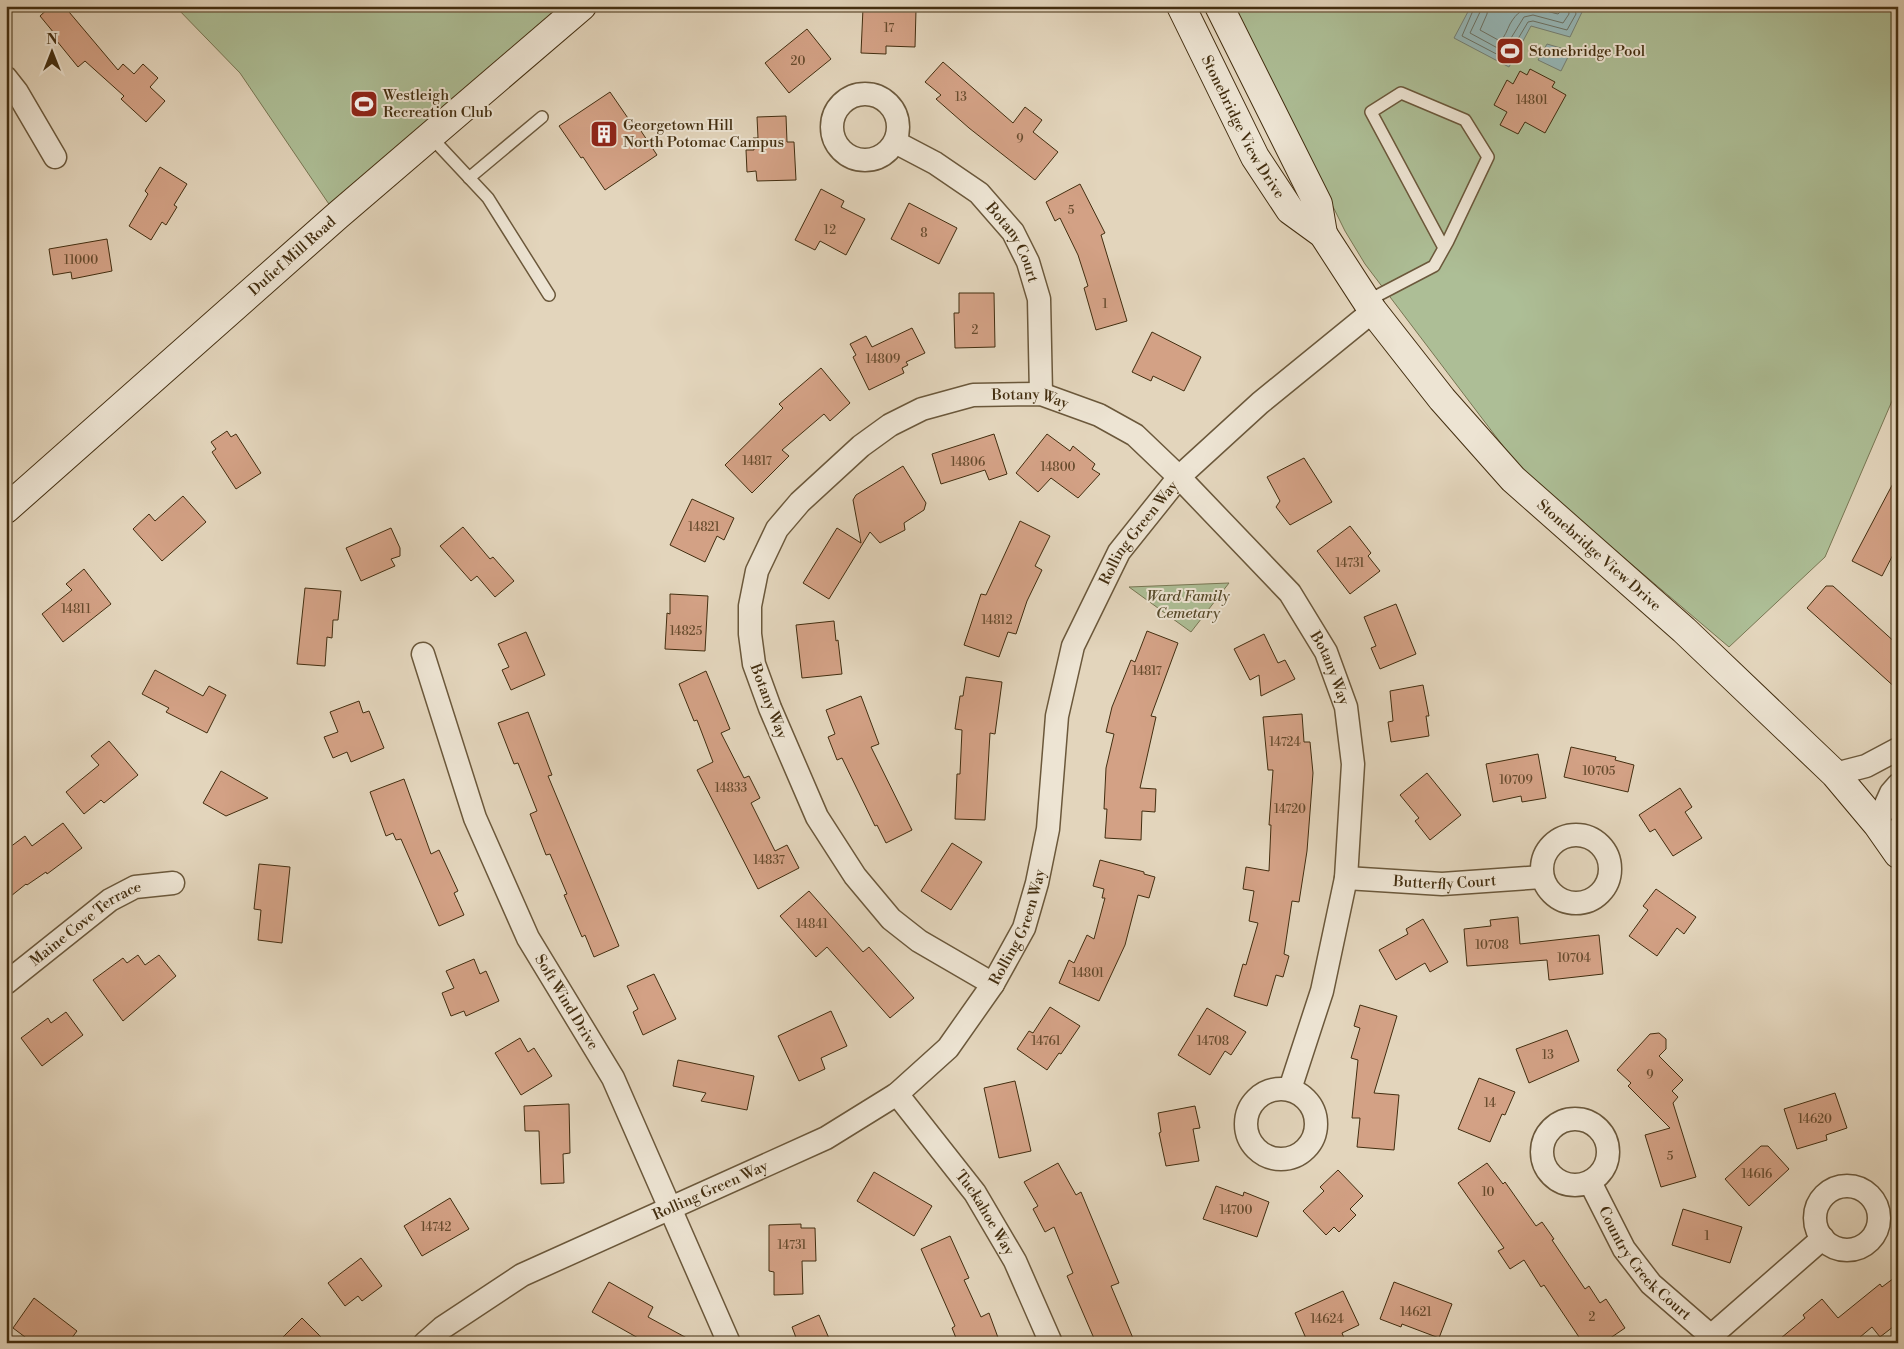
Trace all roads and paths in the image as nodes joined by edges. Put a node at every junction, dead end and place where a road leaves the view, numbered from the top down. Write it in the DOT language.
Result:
graph roads {
  1 [pos="582,6"];
  2 [pos="1181,6"];
  3 [pos="1219,6"];
  4 [pos="6,78"];
  5 [pos="542,117"];
  6 [pos="430,136"];
  7 [pos="894,142"];
  8 [pos="55,157"];
  9 [pos="469,178"];
  10 [pos="1323,234"];
  11 [pos="1444,248"];
  12 [pos="549,295"];
  13 [pos="1370,306"];
  14 [pos="1041,394"];
  15 [pos="1180,478"];
  16 [pos="6,509"];
  17 [pos="424,654"];
  18 [pos="1898,749"];
  19 [pos="1835,774"];
  20 [pos="1898,785"];
  21 [pos="1878,824"];
  22 [pos="1898,854"];
  23 [pos="1542,877"];
  24 [pos="1346,878"];
  25 [pos="173,883"];
  26 [pos="6,983"];
  27 [pos="993,984"];
  28 [pos="1290,1089"];
  29 [pos="897,1094"];
  30 [pos="1590,1182"];
  31 [pos="668,1208"];
  32 [pos="1823,1238"];
  33 [pos="1709,1340"];
  34 [pos="425,1343"];
  35 [pos="729,1343"];
  36 [pos="1051,1343"];
  1 -- 6 [label="street, Dufief Mill Road"];
  2 -- 10 [label="street, Stonebridge View Drive"];
  3 -- 10 [label="street, Stonebridge View Drive"];
  4 -- 8 [label="street"];
  5 -- 9 [label="lane"];
  6 -- 9 [label="lane"];
  6 -- 16 [label="street, Dufief Mill Road"];
  7 -- 14 [label="street, Botany Court"];
  9 -- 12 [label="lane"];
  10 -- 13 [label="street, Stonebridge View Drive"];
  11 -- 11 [label="lane"];
  11 -- 13 [label="lane"];
  13 -- 15 [label="street, Rolling Green Way"];
  13 -- 19 [label="street, Stonebridge View Drive"];
  14 -- 15 [label="street, Botany Way"];
  14 -- 27 [label="street, Botany Way"];
  15 -- 24 [label="street, Botany Way"];
  15 -- 27 [label="street, Rolling Green Way"];
  17 -- 31 [label="street, Soft Wind Drive"];
  18 -- 19 [label="street"];
  19 -- 21 [label="street, Stonebridge View Drive"];
  20 -- 21 [label="street"];
  21 -- 22 [label="street, Stonebridge View Drive"];
  23 -- 24 [label="street, Butterfly Court"];
  24 -- 28 [label="street, Botany Way"];
  25 -- 26 [label="street, Maine Cove Terrace"];
  27 -- 29 [label="street, Rolling Green Way"];
  29 -- 31 [label="street, Rolling Green Way"];
  29 -- 36 [label="street, Tuckahoe Way"];
  30 -- 33 [label="street, Country Creek Court"];
  31 -- 34 [label="street, Rolling Green Way"];
  31 -- 35 [label="street, Soft Wind Drive"];
  32 -- 33 [label="street"];
}
